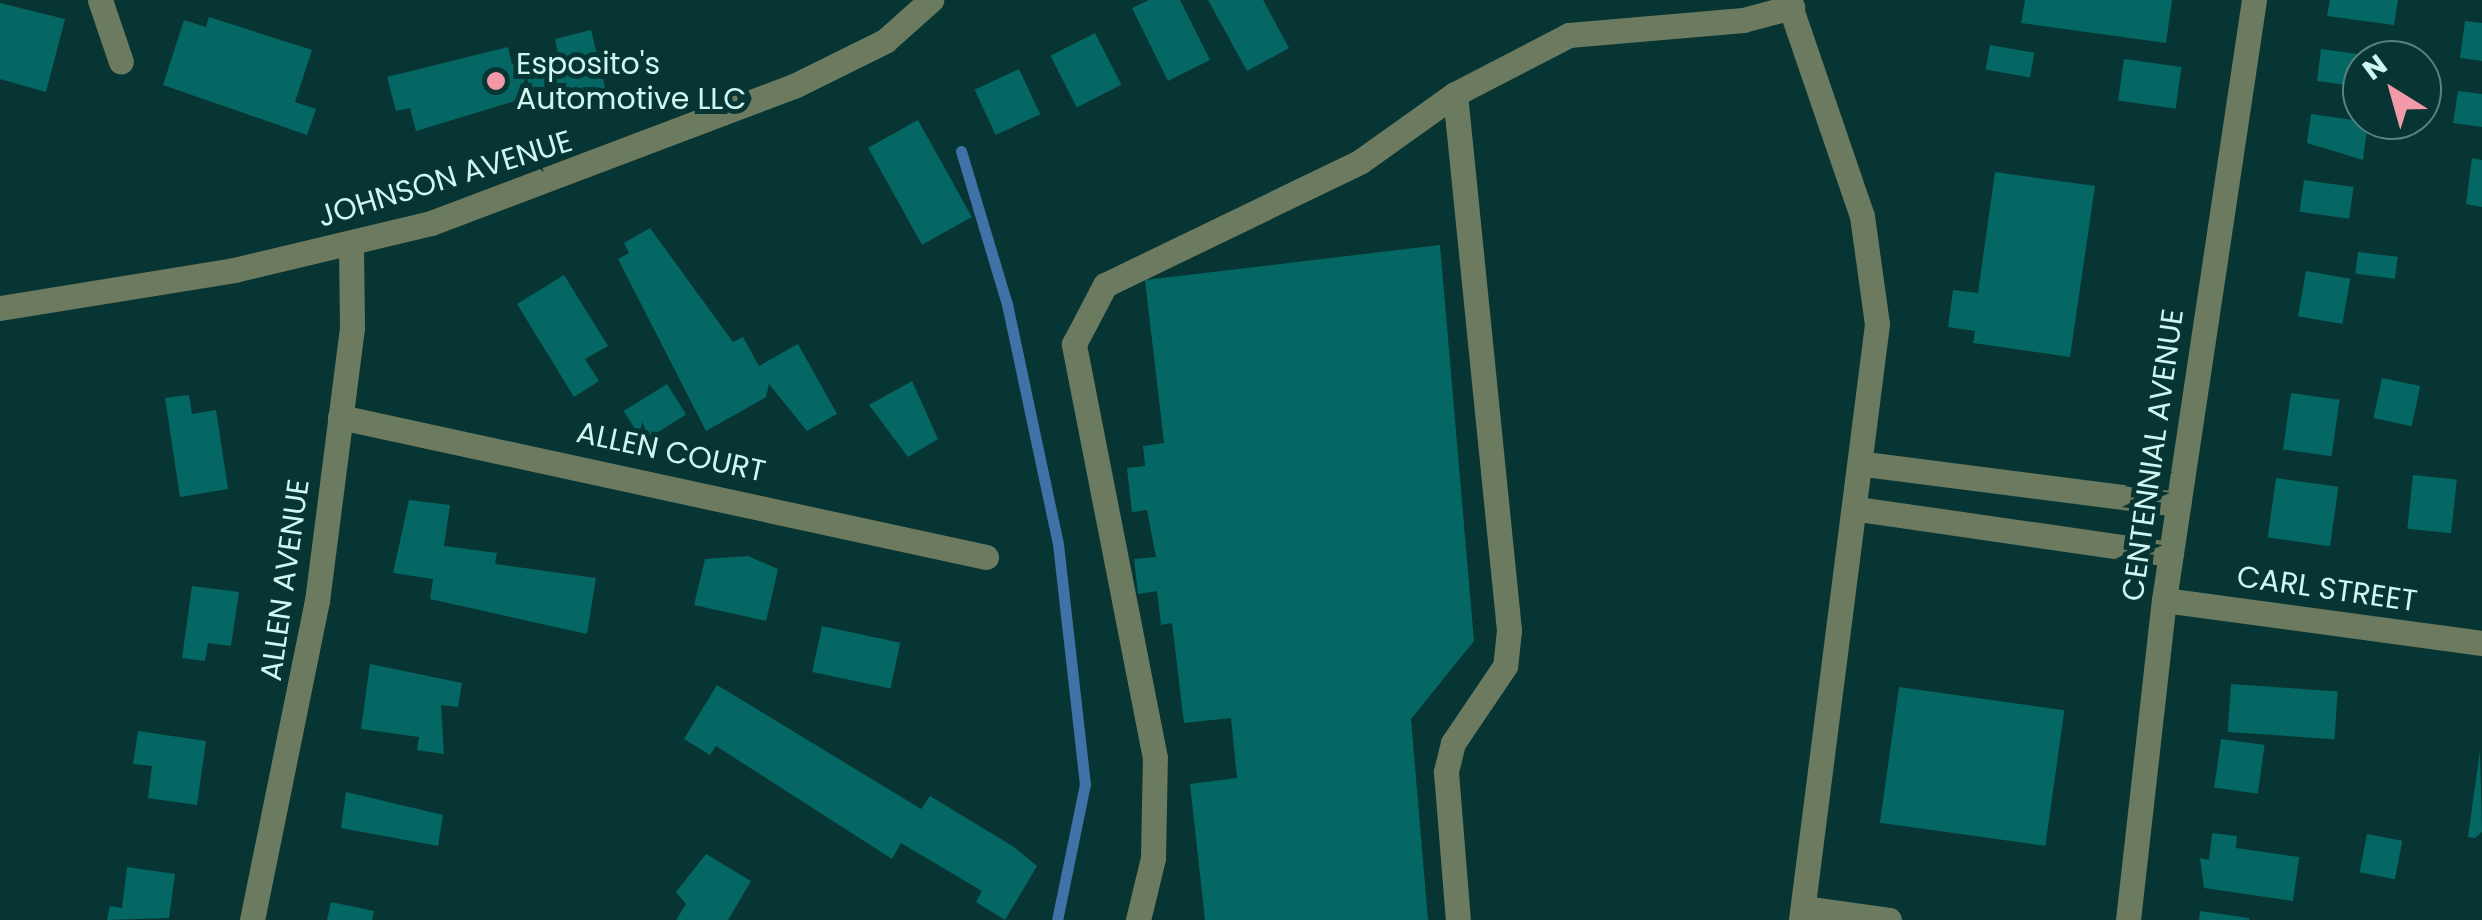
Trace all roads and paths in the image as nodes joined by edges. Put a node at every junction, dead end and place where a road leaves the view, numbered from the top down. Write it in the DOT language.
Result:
graph roads {
  1 [pos="100,0"];
  2 [pos="932,0"];
  3 [pos="2254,0"];
  4 [pos="1791,2"];
  5 [pos="121,62"];
  6 [pos="1454,94"];
  7 [pos="351,245"];
  8 [pos="0,308"];
  9 [pos="340,418"];
  10 [pos="1865,464"];
  11 [pos="2178,504"];
  12 [pos="1858,509"];
  13 [pos="2171,554"];
  14 [pos="986,557"];
  15 [pos="2164,600"];
  16 [pos="2482,643"];
  17 [pos="1802,914"];
  18 [pos="252,920"];
  19 [pos="1138,920"];
  20 [pos="1458,920"];
  21 [pos="1889,920"];
  22 [pos="2128,920"];
  1 -- 5 [label="street"];
  2 -- 7 [label="street, JOHNSON AVENUE"];
  3 -- 11 [label="street, CENTENNIAL AVENUE"];
  4 -- 6 [label="street"];
  4 -- 10 [label="street"];
  6 -- 19 [label="street"];
  6 -- 20 [label="street"];
  7 -- 8 [label="street, JOHNSON AVENUE"];
  7 -- 9 [label="street, ALLEN AVENUE"];
  9 -- 14 [label="street, ALLEN COURT"];
  9 -- 18 [label="street, ALLEN AVENUE"];
  10 -- 11 [label="street"];
  10 -- 12 [label="street"];
  11 -- 13 [label="street, CENTENNIAL AVENUE"];
  12 -- 13 [label="street"];
  12 -- 17 [label="street"];
  13 -- 15 [label="street, CENTENNIAL AVENUE"];
  15 -- 16 [label="street, CARL STREET"];
  15 -- 22 [label="street, CENTENNIAL AVENUE"];
  17 -- 21 [label="street"];
}
